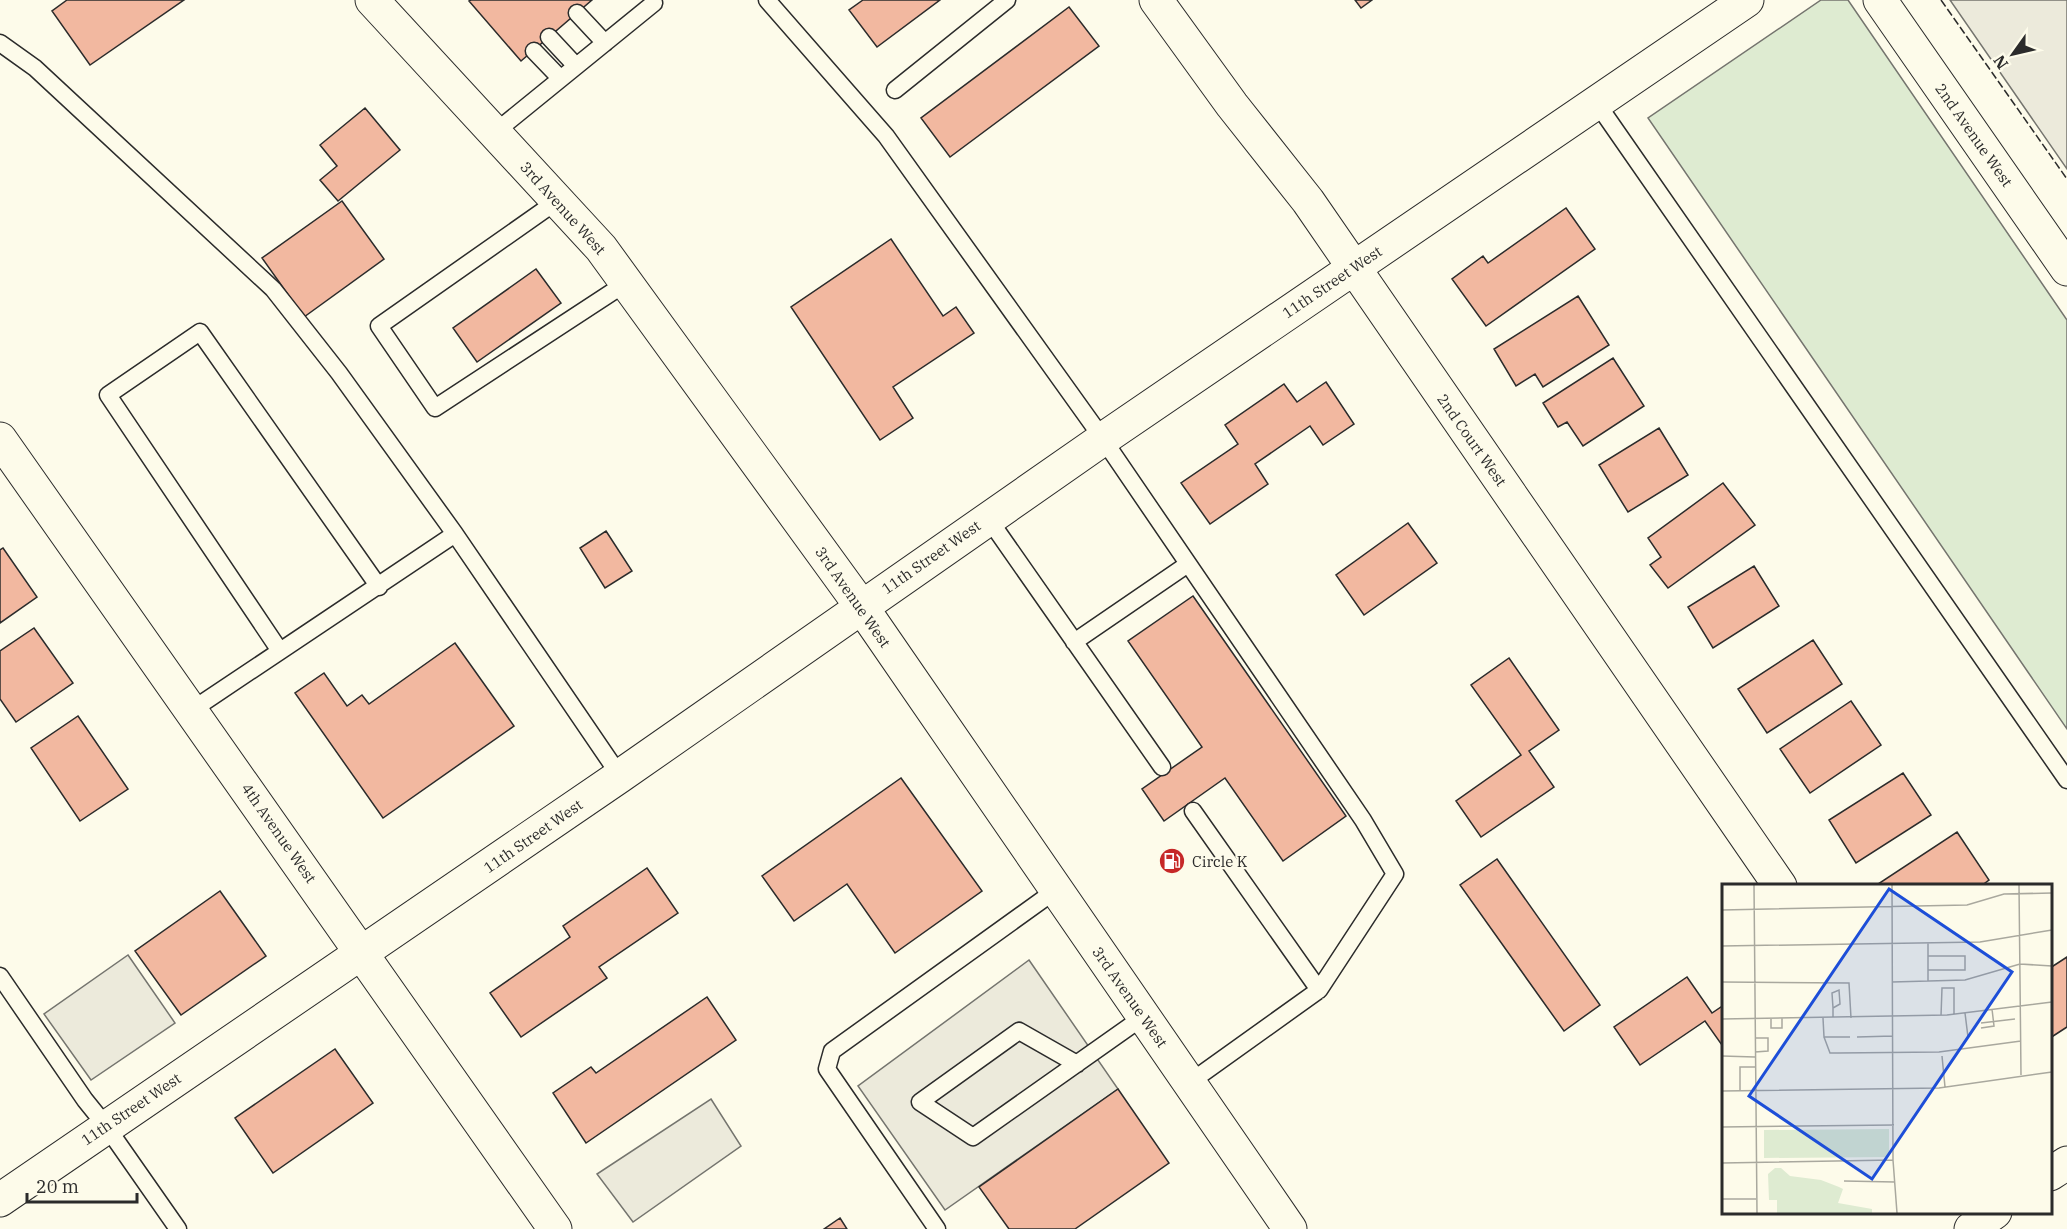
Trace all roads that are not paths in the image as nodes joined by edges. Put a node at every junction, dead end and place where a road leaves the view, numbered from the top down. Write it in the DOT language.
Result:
graph roads {
  1 [pos="372,0"];
  2 [pos="767,0"];
  3 [pos="1007,0"];
  4 [pos="1156,0"];
  5 [pos="1747,0"];
  6 [pos="1880,0"];
  7 [pos="654,3"];
  8 [pos="577,13"];
  9 [pos="549,37"];
  10 [pos="0,43"];
  11 [pos="605,43"];
  12 [pos="534,51"];
  13 [pos="576,66"];
  14 [pos="560,78"];
  15 [pos="895,90"];
  16 [pos="1596,102"];
  17 [pos="494,133"];
  18 [pos="557,201"];
  19 [pos="1353,267"];
  20 [pos="2067,269"];
  21 [pos="626,283"];
  22 [pos="0,439"];
  23 [pos="1103,439"];
  24 [pos="988,518"];
  25 [pos="455,534"];
  26 [pos="1188,564"];
  27 [pos="379,587"];
  28 [pos="861,606"];
  29 [pos="1074,642"];
  30 [pos="280,651"];
  31 [pos="192,710"];
  32 [pos="1162,767"];
  33 [pos="620,776"];
  34 [pos="2067,780"];
  35 [pos="1193,811"];
  36 [pos="1779,884"];
  37 [pos="1056,890"];
  38 [pos="363,953"];
  39 [pos="0,976"];
  40 [pos="1319,990"];
  41 [pos="1143,1017"];
  42 [pos="1077,1064"];
  43 [pos="1189,1083"];
  44 [pos="106,1126"];
  45 [pos="2067,1163"];
  46 [pos="2052,1173"];
  47 [pos="0,1200"];
  48 [pos="1992,1214"];
  49 [pos="2006,1214"];
  50 [pos="178,1229"];
  51 [pos="555,1229"];
  52 [pos="937,1229"];
  53 [pos="1290,1229"];
  54 [pos="1971,1229"];
  55 [pos="2017,1229"];
  1 -- 17 [label="street, 3rd Avenue West"];
  2 -- 23 [label="lane"];
  3 -- 15 [label="lane"];
  4 -- 19 [label="street, 2nd Court West"];
  5 -- 16 [label="street, 11th Street West"];
  6 -- 20 [label="street, 2nd Avenue West"];
  7 -- 11 [label="lane"];
  8 -- 11 [label="lane"];
  9 -- 13 [label="lane"];
  10 -- 25 [label="lane"];
  11 -- 13 [label="lane"];
  12 -- 14 [label="lane"];
  13 -- 14 [label="lane"];
  14 -- 17 [label="lane"];
  16 -- 19 [label="street, 11th Street West"];
  16 -- 34 [label="lane"];
  17 -- 18 [label="street, 3rd Avenue West"];
  18 -- 21 [label="street, 3rd Avenue West"];
  18 -- 21 [label="lane"];
  19 -- 23 [label="street, 11th Street West"];
  19 -- 36 [label="street, 2nd Court West"];
  21 -- 28 [label="street, 3rd Avenue West"];
  22 -- 31 [label="street, 4th Avenue West"];
  23 -- 24 [label="street, 11th Street West"];
  23 -- 26 [label="lane"];
  24 -- 28 [label="street, 11th Street West"];
  24 -- 29 [label="lane"];
  25 -- 27 [label="lane"];
  25 -- 33 [label="lane"];
  26 -- 29 [label="lane"];
  26 -- 40 [label="lane"];
  27 -- 30 [label="lane"];
  27 -- 30 [label="lane"];
  28 -- 33 [label="street, 11th Street West"];
  28 -- 37 [label="street, 3rd Avenue West"];
  29 -- 32 [label="lane"];
  30 -- 31 [label="lane"];
  31 -- 38 [label="street, 4th Avenue West"];
  33 -- 38 [label="street, 11th Street West"];
  35 -- 40 [label="lane"];
  37 -- 41 [label="street, 3rd Avenue West"];
  37 -- 52 [label="lane"];
  38 -- 44 [label="street, 11th Street West"];
  38 -- 51 [label="street, 4th Avenue West"];
  39 -- 44 [label="lane"];
  40 -- 43 [label="lane"];
  41 -- 42 [label="lane"];
  41 -- 43 [label="street, 3rd Avenue West"];
  42 -- 42 [label="lane"];
  43 -- 53 [label="street, 3rd Avenue West"];
  44 -- 47 [label="street, 11th Street West"];
  44 -- 50 [label="lane"];
  45 -- 46 [label="street"];
  48 -- 54 [label="street"];
  49 -- 55 [label="street"];
}
